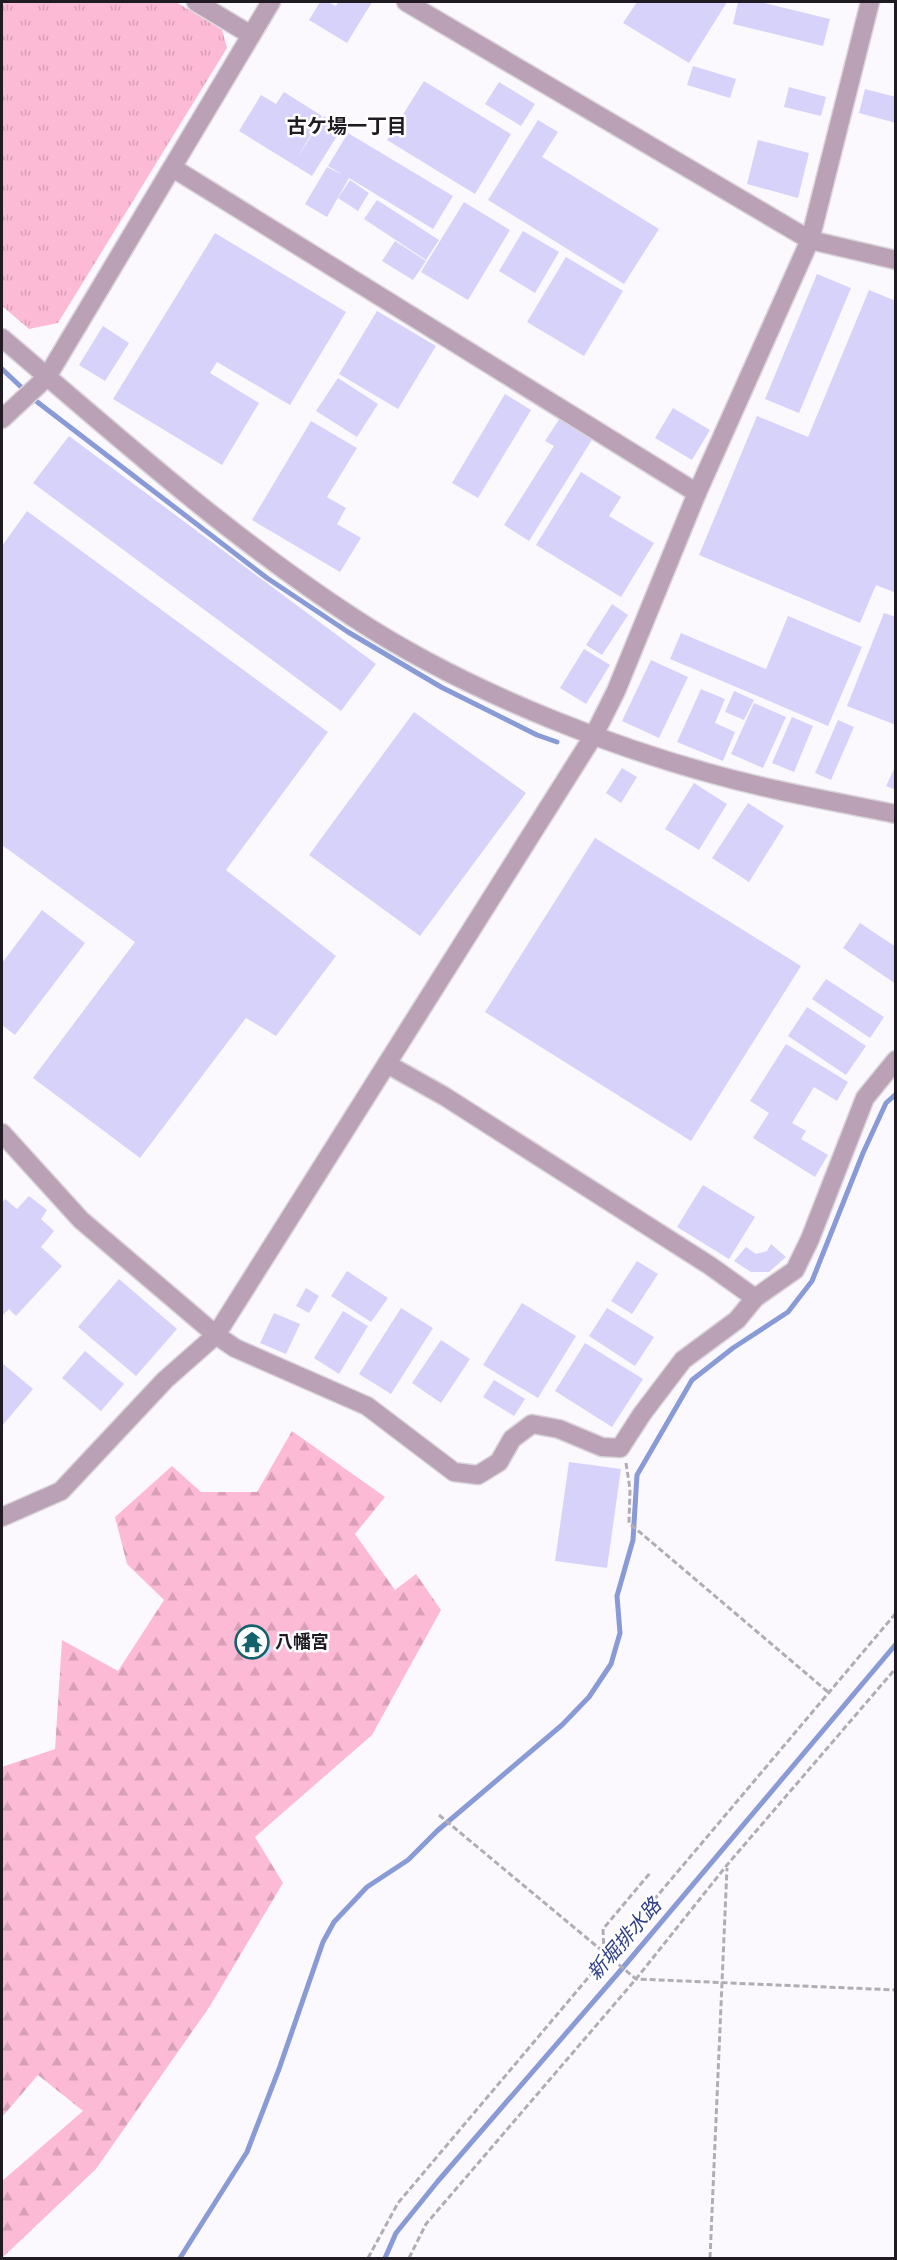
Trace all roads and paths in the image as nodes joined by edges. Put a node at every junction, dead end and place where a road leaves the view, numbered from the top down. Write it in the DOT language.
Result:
graph roads {
  1 [pos="196,2"];
  2 [pos="271,2"];
  3 [pos="406,2"];
  4 [pos="870,2"];
  5 [pos="250,35"];
  6 [pos="173,168"];
  7 [pos="810,240"];
  8 [pos="896,260"];
  9 [pos="2,338"];
  10 [pos="47,376"];
  11 [pos="2,419"];
  12 [pos="697,493"];
  13 [pos="594,735"];
  14 [pos="896,814"];
  15 [pos="896,1060"];
  16 [pos="387,1064"];
  17 [pos="2,1133"];
  18 [pos="755,1298"];
  19 [pos="216,1335"];
  20 [pos="620,1448"];
  21 [pos="2,1517"];
  22 [pos="896,1612"];
  23 [pos="896,1668"];
  24 [pos="828,1692"];
  25 [pos="439,1815"];
  26 [pos="727,1865"];
  27 [pos="650,1873"];
  28 [pos="604,1955"];
  29 [pos="636,1979"];
  30 [pos="722,1983"];
  31 [pos="896,1990"];
  32 [pos="368,2259"];
  33 [pos="409,2259"];
  34 [pos="710,2259"];
  1 -- 5 [label="street"];
  2 -- 5 [label="street"];
  3 -- 7 [label="street"];
  4 -- 7 [label="street"];
  5 -- 6 [label="street"];
  6 -- 10 [label="street"];
  6 -- 12 [label="street"];
  7 -- 8 [label="street"];
  7 -- 12 [label="street"];
  9 -- 10 [label="street"];
  10 -- 11 [label="street"];
  10 -- 13 [label="street"];
  12 -- 13 [label="street"];
  13 -- 14 [label="street"];
  13 -- 16 [label="street"];
  15 -- 18 [label="street"];
  16 -- 18 [label="street"];
  16 -- 19 [label="street"];
  17 -- 19 [label="street"];
  18 -- 20 [label="street"];
  19 -- 20 [label="street"];
  19 -- 21 [label="street"];
  20 -- 24 [label="path"];
  22 -- 24 [label="path"];
  23 -- 26 [label="path"];
  24 -- 28 [label="path"];
  25 -- 28 [label="path"];
  26 -- 29 [label="path"];
  26 -- 30 [label="path"];
  27 -- 28 [label="path"];
  28 -- 29 [label="path"];
  28 -- 32 [label="path"];
  29 -- 30 [label="path"];
  29 -- 33 [label="path"];
  30 -- 31 [label="path"];
  30 -- 34 [label="path"];
}
